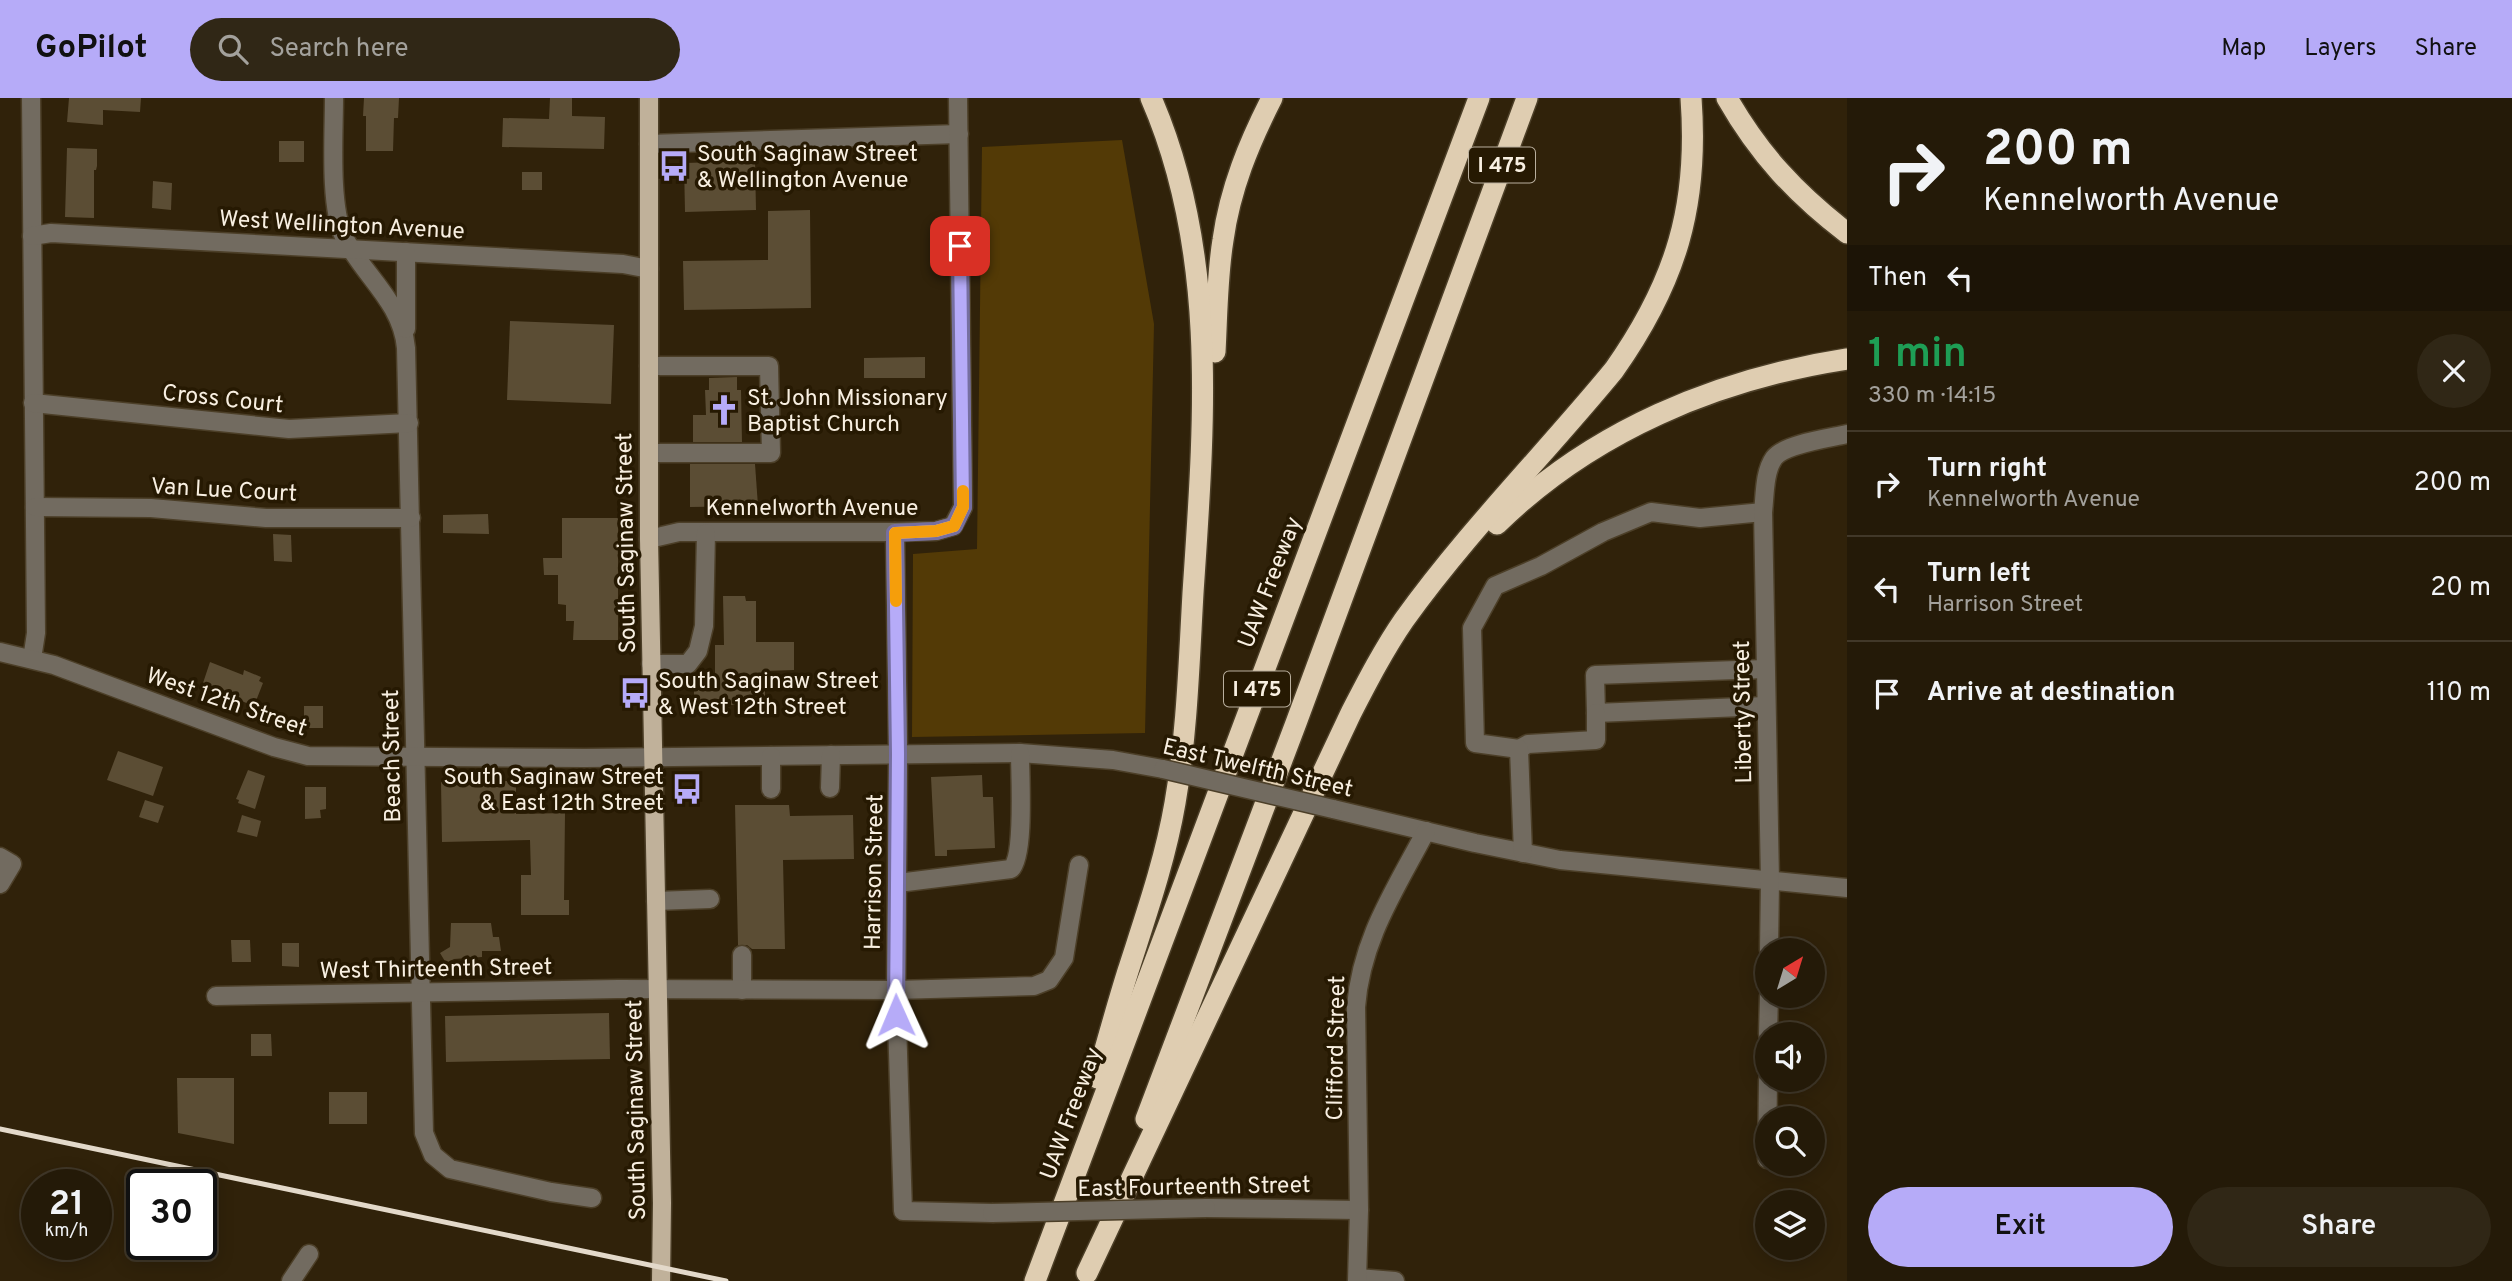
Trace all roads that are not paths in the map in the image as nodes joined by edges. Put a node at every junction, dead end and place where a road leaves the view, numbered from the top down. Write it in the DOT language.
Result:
graph roads {
  1 [pos="31,98"];
  2 [pos="334,98"];
  3 [pos="649,98"];
  4 [pos="958,98"];
  5 [pos="1151,98"];
  6 [pos="1272,98"];
  7 [pos="1479,98"];
  8 [pos="1527,98"];
  9 [pos="1538,98"];
  10 [pos="1690,98"];
  11 [pos="1727,98"];
  12 [pos="959,134"];
  13 [pos="649,144"];
  14 [pos="1478,232"];
  15 [pos="1847,233"];
  16 [pos="32,236"];
  17 [pos="351,248"];
  18 [pos="406,252"];
  19 [pos="649,269"];
  20 [pos="406,348"];
  21 [pos="1847,359"];
  22 [pos="649,366"];
  23 [pos="33,403"];
  24 [pos="409,423"];
  25 [pos="1847,434"];
  26 [pos="649,453"];
  27 [pos="1199,505"];
  28 [pos="35,507"];
  29 [pos="1763,512"];
  30 [pos="411,518"];
  31 [pos="706,533"];
  32 [pos="895,533"];
  33 [pos="649,539"];
  34 [pos="1404,621"];
  35 [pos="0,652"];
  36 [pos="32,659"];
  37 [pos="651,664"];
  38 [pos="1765,669"];
  39 [pos="1766,706"];
  40 [pos="1596,712"];
  41 [pos="1518,749"];
  42 [pos="1020,753"];
  43 [pos="898,754"];
  44 [pos="831,755"];
  45 [pos="415,756"];
  46 [pos="771,756"];
  47 [pos="653,757"];
  48 [pos="830,788"];
  49 [pos="771,789"];
  50 [pos="1426,831"];
  51 [pos="1523,853"];
  52 [pos="0,857"];
  53 [pos="1079,865"];
  54 [pos="1770,881"];
  55 [pos="898,883"];
  56 [pos="0,884"];
  57 [pos="1847,888"];
  58 [pos="710,898"];
  59 [pos="656,901"];
  60 [pos="1769,938"];
  61 [pos="742,955"];
  62 [pos="657,990"];
  63 [pos="742,990"];
  64 [pos="896,990"];
  65 [pos="421,992"];
  66 [pos="216,996"];
  67 [pos="592,1199"];
  68 [pos="1359,1210"];
  69 [pos="903,1211"];
  70 [pos="1051,1238"];
  71 [pos="309,1254"];
  72 [pos="1086,1277"];
  73 [pos="1357,1279"];
  74 [pos="291,1281"];
  75 [pos="661,1281"];
  76 [pos="1035,1281"];
  77 [pos="1395,1281"];
  1 -- 16 [label="street"];
  2 -- 17 [label="street, Beach Street"];
  3 -- 13 [label="main road, South Saginaw Street"];
  4 -- 12 [label="street"];
  5 -- 27 [label="highway"];
  6 -- 27 [label="highway"];
  7 -- 70 [label="highway, UAW Freeway / I 475"];
  8 -- 14 [label="highway, I 475"];
  9 -- 14 [label="highway"];
  10 -- 34 [label="highway"];
  11 -- 15 [label="highway"];
  12 -- 13 [label="street"];
  12 -- 32 [label="street, Kennelworth Avenue"];
  13 -- 19 [label="main road, South Saginaw Street"];
  14 -- 72 [label="highway, I 475"];
  16 -- 17 [label="street, West Wellington Avenue"];
  16 -- 23 [label="street"];
  17 -- 18 [label="street, West Wellington Avenue"];
  17 -- 20 [label="street, Beach Street"];
  18 -- 19 [label="street, West Wellington Avenue"];
  18 -- 20 [label="street, Beach Street"];
  19 -- 22 [label="main road, South Saginaw Street"];
  20 -- 24 [label="street, Beach Street"];
  21 -- 34 [label="highway"];
  22 -- 26 [label="main road, South Saginaw Street"];
  22 -- 26 [label="street"];
  23 -- 24 [label="street, Cross Court"];
  23 -- 28 [label="street"];
  24 -- 30 [label="street, Beach Street"];
  25 -- 29 [label="street, Liberty Street"];
  26 -- 33 [label="main road, South Saginaw Street"];
  27 -- 70 [label="highway"];
  28 -- 30 [label="street, Van Lue Court"];
  28 -- 36 [label="street"];
  29 -- 38 [label="street, Liberty Street"];
  29 -- 41 [label="street"];
  30 -- 45 [label="street, Beach Street"];
  31 -- 32 [label="street, Kennelworth Avenue"];
  31 -- 33 [label="street, Kennelworth Avenue"];
  31 -- 37 [label="street"];
  32 -- 43 [label="street, Harrison Street"];
  33 -- 37 [label="main road, South Saginaw Street"];
  34 -- 72 [label="highway"];
  35 -- 36 [label="street, West 12th Street"];
  36 -- 45 [label="street, West 12th Street"];
  37 -- 47 [label="main road, South Saginaw Street"];
  38 -- 39 [label="street, Liberty Street"];
  38 -- 40 [label="street"];
  39 -- 40 [label="street"];
  39 -- 54 [label="street, Liberty Street"];
  40 -- 41 [label="street"];
  41 -- 51 [label="street"];
  42 -- 43 [label="street, East Twelfth Street"];
  42 -- 50 [label="street, East Twelfth Street, bridge"];
  42 -- 55 [label="street"];
  43 -- 44 [label="street, East Twelfth Street"];
  43 -- 55 [label="street, Harrison Street"];
  44 -- 46 [label="street, East Twelfth Street"];
  44 -- 48 [label="street"];
  45 -- 47 [label="street, West 12th Street"];
  45 -- 65 [label="street, Beach Street"];
  46 -- 47 [label="street, East Twelfth Street"];
  46 -- 49 [label="street"];
  47 -- 59 [label="main road, South Saginaw Street"];
  50 -- 51 [label="street, East Twelfth Street"];
  50 -- 68 [label="street, Clifford Street"];
  51 -- 54 [label="street, East Twelfth Street"];
  52 -- 56 [label="street"];
  53 -- 64 [label="street, West Thirteenth Street"];
  54 -- 57 [label="street, East Twelfth Street"];
  54 -- 60 [label="street, Liberty Street"];
  55 -- 64 [label="street, Harrison Street"];
  58 -- 59 [label="street"];
  59 -- 62 [label="main road, South Saginaw Street"];
  61 -- 63 [label="street"];
  62 -- 63 [label="street, West Thirteenth Street"];
  62 -- 65 [label="street, West Thirteenth Street"];
  62 -- 75 [label="main road, South Saginaw Street"];
  63 -- 64 [label="street, West Thirteenth Street"];
  64 -- 69 [label="street, Harrison Street"];
  65 -- 66 [label="street, West Thirteenth Street"];
  65 -- 67 [label="street, Beach Street"];
  68 -- 69 [label="street, East Fourteenth Street, bridge"];
  68 -- 73 [label="street, Clifford Street"];
  70 -- 76 [label="highway, UAW Freeway / I 475"];
  71 -- 74 [label="street"];
  73 -- 77 [label="street"];
}
